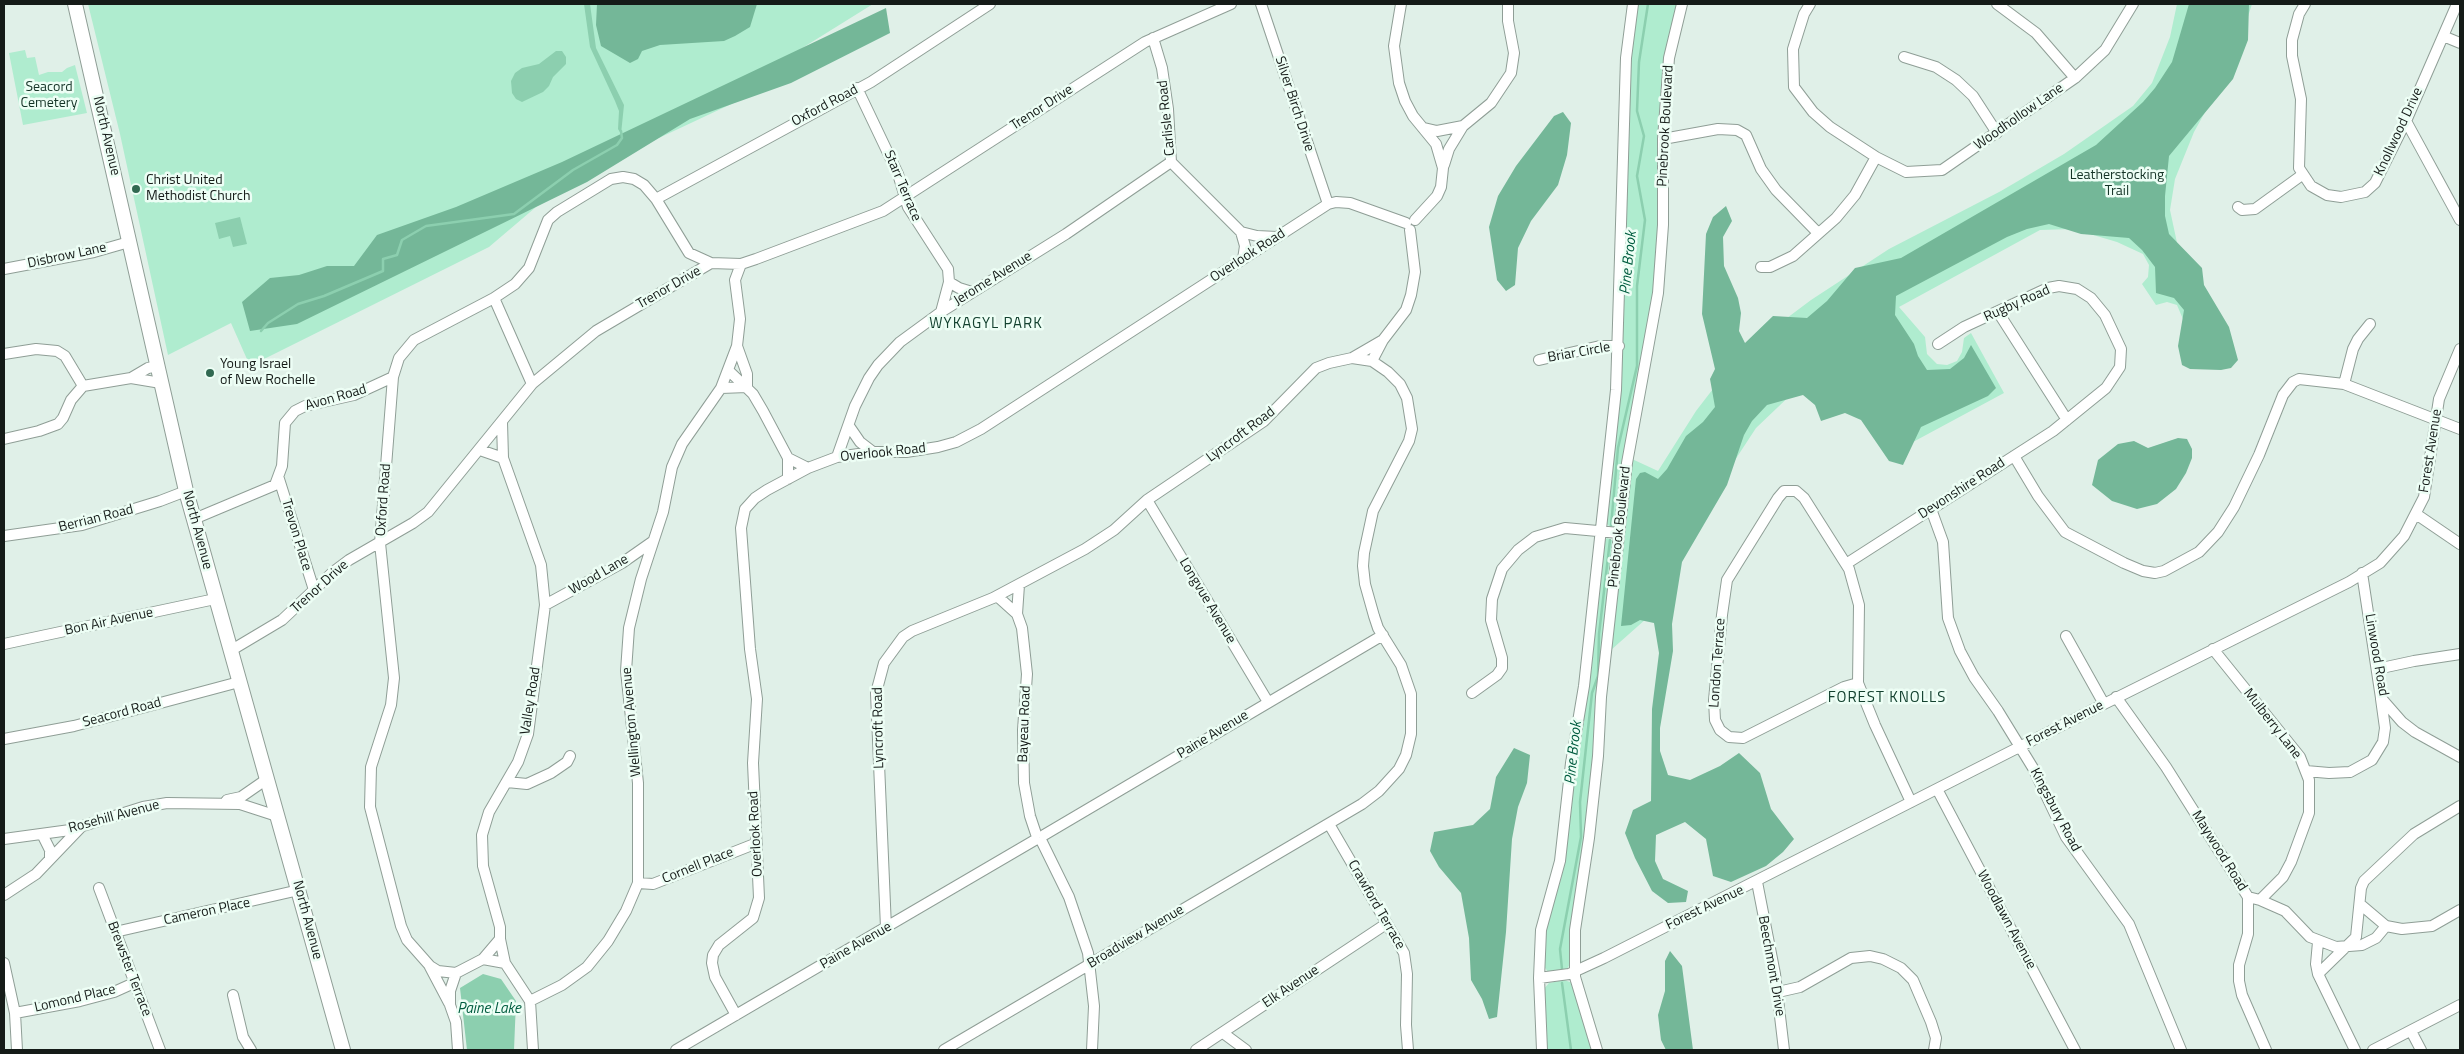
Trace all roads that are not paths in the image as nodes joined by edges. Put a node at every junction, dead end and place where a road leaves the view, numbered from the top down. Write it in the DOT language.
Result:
graph roads {
  1 [pos="75,4"];
  2 [pos="990,4"];
  3 [pos="1231,4"];
  4 [pos="1262,4"];
  5 [pos="1401,4"];
  6 [pos="1508,4"];
  7 [pos="1633,4"];
  8 [pos="1682,4"];
  9 [pos="1810,4"];
  10 [pos="1997,4"];
  11 [pos="2133,4"];
  12 [pos="2305,4"];
  13 [pos="2457,4"];
  14 [pos="2443,36"];
  15 [pos="1153,38"];
  16 [pos="2460,43"];
  17 [pos="1904,57"];
  18 [pos="2074,78"];
  19 [pos="857,88"];
  20 [pos="2406,121"];
  21 [pos="1463,126"];
  22 [pos="1424,128"];
  23 [pos="1997,133"];
  24 [pos="1663,138"];
  25 [pos="1876,157"];
  26 [pos="1170,162"];
  27 [pos="1443,168"];
  28 [pos="2302,175"];
  29 [pos="905,197"];
  30 [pos="656,198"];
  31 [pos="1328,204"];
  32 [pos="2238,207"];
  33 [pos="2460,220"];
  34 [pos="1410,225"];
  35 [pos="1241,232"];
  36 [pos="1818,233"];
  37 [pos="1277,237"];
  38 [pos="130,242"];
  39 [pos="689,253"];
  40 [pos="1243,259"];
  41 [pos="711,263"];
  42 [pos="741,264"];
  43 [pos="724,265"];
  44 [pos="1761,267"];
  45 [pos="4,269"];
  46 [pos="690,275"];
  47 [pos="735,280"];
  48 [pos="949,282"];
  49 [pos="972,292"];
  50 [pos="494,298"];
  51 [pos="941,312"];
  52 [pos="1998,312"];
  53 [pos="2370,324"];
  54 [pos="1382,340"];
  55 [pos="1938,344"];
  56 [pos="737,346"];
  57 [pos="1619,346"];
  58 [pos="2460,349"];
  59 [pos="4,354"];
  60 [pos="1352,358"];
  61 [pos="1540,360"];
  62 [pos="1372,361"];
  63 [pos="156,366"];
  64 [pos="730,371"];
  65 [pos="393,377"];
  66 [pos="131,378"];
  67 [pos="161,383"];
  68 [pos="532,384"];
  69 [pos="2344,384"];
  70 [pos="83,386"];
  71 [pos="747,387"];
  72 [pos="721,388"];
  73 [pos="2435,419"];
  74 [pos="2067,420"];
  75 [pos="502,422"];
  76 [pos="849,426"];
  77 [pos="2460,429"];
  78 [pos="4,439"];
  79 [pos="480,450"];
  80 [pos="873,452"];
  81 [pos="2014,456"];
  82 [pos="837,457"];
  83 [pos="503,458"];
  84 [pos="788,458"];
  85 [pos="808,468"];
  86 [pos="279,479"];
  87 [pos="788,479"];
  88 [pos="186,491"];
  89 [pos="1147,500"];
  90 [pos="1931,509"];
  91 [pos="2416,514"];
  92 [pos="194,519"];
  93 [pos="1601,531"];
  94 [pos="1619,533"];
  95 [pos="4,536"];
  96 [pos="380,542"];
  97 [pos="652,542"];
  98 [pos="2460,544"];
  99 [pos="1846,564"];
  100 [pos="2362,574"];
  101 [pos="1019,585"];
  102 [pos="314,590"];
  103 [pos="997,596"];
  104 [pos="215,599"];
  105 [pos="545,605"];
  106 [pos="1017,614"];
  107 [pos="1383,635"];
  108 [pos="2066,636"];
  109 [pos="4,644"];
  110 [pos="2213,649"];
  111 [pos="230,651"];
  112 [pos="2460,654"];
  113 [pos="2377,669"];
  114 [pos="239,682"];
  115 [pos="1858,683"];
  116 [pos="1472,693"];
  117 [pos="2116,697"];
  118 [pos="2381,698"];
  119 [pos="1268,702"];
  120 [pos="2104,704"];
  121 [pos="4,739"];
  122 [pos="2019,748"];
  123 [pos="570,756"];
  124 [pos="2460,757"];
  125 [pos="2306,771"];
  126 [pos="267,780"];
  127 [pos="507,782"];
  128 [pos="1937,789"];
  129 [pos="224,802"];
  130 [pos="1911,802"];
  131 [pos="2460,806"];
  132 [pos="277,816"];
  133 [pos="1329,824"];
  134 [pos="82,826"];
  135 [pos="42,834"];
  136 [pos="1039,838"];
  137 [pos="4,839"];
  138 [pos="757,843"];
  139 [pos="50,859"];
  140 [pos="1757,882"];
  141 [pos="638,883"];
  142 [pos="99,888"];
  143 [pos="299,890"];
  144 [pos="4,895"];
  145 [pos="2248,897"];
  146 [pos="2260,900"];
  147 [pos="2360,904"];
  148 [pos="2460,910"];
  149 [pos="1386,924"];
  150 [pos="2386,926"];
  151 [pos="886,928"];
  152 [pos="115,932"];
  153 [pos="500,939"];
  154 [pos="2318,942"];
  155 [pos="2350,944"];
  156 [pos="483,959"];
  157 [pos="4,963"];
  158 [pos="505,963"];
  159 [pos="1090,964"];
  160 [pos="430,966"];
  161 [pos="1574,973"];
  162 [pos="456,974"];
  163 [pos="2318,974"];
  164 [pos="1539,978"];
  165 [pos="134,982"];
  166 [pos="1778,992"];
  167 [pos="233,995"];
  168 [pos="530,1001"];
  169 [pos="450,1005"];
  170 [pos="2460,1005"];
  171 [pos="15,1013"];
  172 [pos="736,1015"];
  173 [pos="2411,1031"];
  174 [pos="1223,1033"];
  175 [pos="16,1050"];
  176 [pos="160,1050"];
  177 [pos="251,1050"];
  178 [pos="343,1050"];
  179 [pos="458,1050"];
  180 [pos="533,1050"];
  181 [pos="676,1050"];
  182 [pos="944,1050"];
  183 [pos="1092,1050"];
  184 [pos="1196,1050"];
  185 [pos="1246,1050"];
  186 [pos="1408,1050"];
  187 [pos="1542,1050"];
  188 [pos="1597,1050"];
  189 [pos="1784,1050"];
  190 [pos="1934,1050"];
  191 [pos="2075,1050"];
  192 [pos="2181,1050"];
  193 [pos="2266,1050"];
  194 [pos="2355,1050"];
  195 [pos="2373,1050"];
  196 [pos="2421,1050"];
  1 -- 38 [label="main road, North Avenue"];
  2 -- 19 [label="street, Oxford Road"];
  3 -- 15 [label="street, Trenor Drive"];
  4 -- 31 [label="street, Silver Birch Drive"];
  5 -- 22 [label="street"];
  6 -- 21 [label="street"];
  7 -- 57 [label="street, Pinebrook Boulevard"];
  8 -- 24 [label="street, Pinebrook Boulevard"];
  9 -- 25 [label="street, Woodhollow Lane"];
  10 -- 18 [label="street"];
  11 -- 18 [label="street, Woodhollow Lane"];
  12 -- 28 [label="street"];
  13 -- 14 [label="street, Knollwood Drive"];
  14 -- 16 [label="street"];
  14 -- 20 [label="street, Knollwood Drive"];
  15 -- 26 [label="street, Carlisle Road"];
  15 -- 29 [label="street, Trenor Drive"];
  17 -- 23 [label="street"];
  18 -- 23 [label="street, Woodhollow Lane"];
  19 -- 29 [label="street, Starr Terrace"];
  19 -- 30 [label="street, Oxford Road"];
  20 -- 28 [label="street, Knollwood Drive"];
  20 -- 33 [label="street"];
  21 -- 22 [label="street"];
  21 -- 27 [label="street"];
  22 -- 27 [label="street"];
  23 -- 25 [label="street, Woodhollow Lane"];
  24 -- 36 [label="street"];
  24 -- 94 [label="street, Pinebrook Boulevard"];
  25 -- 36 [label="street"];
  26 -- 35 [label="street, Carlisle Road"];
  26 -- 49 [label="street, Jerome Avenue"];
  27 -- 34 [label="street"];
  28 -- 32 [label="street"];
  29 -- 42 [label="street, Trenor Drive"];
  29 -- 48 [label="street, Starr Terrace"];
  30 -- 39 [label="street, Oxford Road"];
  30 -- 50 [label="street, Oxford Road"];
  31 -- 34 [label="street"];
  31 -- 37 [label="street, Overlook Road"];
  34 -- 54 [label="street"];
  35 -- 37 [label="street"];
  35 -- 40 [label="street"];
  36 -- 44 [label="street"];
  37 -- 40 [label="street, Overlook Road"];
  38 -- 45 [label="street, Disbrow Lane"];
  38 -- 63 [label="main road, North Avenue"];
  39 -- 41 [label="street"];
  39 -- 46 [label="street, Oxford Road"];
  40 -- 80 [label="street, Overlook Road"];
  41 -- 43 [label="street, Trenor Drive"];
  41 -- 46 [label="street, Trenor Drive"];
  42 -- 43 [label="street, Trenor Drive"];
  42 -- 47 [label="street, Wellington Avenue"];
  43 -- 47 [label="street, Wellington Avenue"];
  46 -- 68 [label="street, Trenor Drive"];
  47 -- 56 [label="street, Wellington Avenue"];
  48 -- 49 [label="street"];
  48 -- 51 [label="street"];
  49 -- 51 [label="street, Jerome Avenue"];
  50 -- 65 [label="street, Oxford Road"];
  50 -- 68 [label="street"];
  51 -- 76 [label="street, Jerome Avenue"];
  52 -- 55 [label="street, Rugby Road"];
  52 -- 74 [label="street"];
  52 -- 74 [label="street, Rugby Road"];
  53 -- 69 [label="street"];
  54 -- 60 [label="street"];
  54 -- 62 [label="street"];
  56 -- 64 [label="street, Wellington Avenue"];
  56 -- 71 [label="street"];
  57 -- 61 [label="street, Briar Circle"];
  57 -- 93 [label="street, Pinebrook Boulevard"];
  58 -- 73 [label="street, Forest Avenue"];
  59 -- 70 [label="street"];
  60 -- 62 [label="street, Lyncroft Road"];
  60 -- 89 [label="street, Lyncroft Road"];
  62 -- 107 [label="street"];
  63 -- 66 [label="street"];
  63 -- 67 [label="main road, North Avenue"];
  64 -- 71 [label="street"];
  64 -- 72 [label="street, Wellington Avenue"];
  65 -- 86 [label="street, Avon Road"];
  65 -- 96 [label="street, Oxford Road"];
  66 -- 67 [label="street"];
  66 -- 70 [label="street"];
  67 -- 88 [label="main road, North Avenue"];
  68 -- 75 [label="street, Trenor Drive"];
  69 -- 73 [label="street"];
  69 -- 81 [label="street, Devonshire Road"];
  70 -- 78 [label="street"];
  71 -- 72 [label="street"];
  71 -- 84 [label="street"];
  72 -- 97 [label="street, Wellington Avenue"];
  73 -- 77 [label="street"];
  73 -- 91 [label="street, Forest Avenue"];
  74 -- 81 [label="street, Rugby Road"];
  75 -- 79 [label="street, Trenor Drive"];
  75 -- 83 [label="street, Valley Road"];
  76 -- 80 [label="street"];
  76 -- 82 [label="street, Jerome Avenue"];
  79 -- 83 [label="street"];
  79 -- 96 [label="street, Trenor Drive"];
  80 -- 82 [label="street, Overlook Road"];
  81 -- 90 [label="street, Devonshire Road"];
  82 -- 85 [label="street, Overlook Road"];
  83 -- 105 [label="street, Valley Road"];
  84 -- 85 [label="street"];
  84 -- 87 [label="street"];
  85 -- 87 [label="street, Overlook Road"];
  86 -- 92 [label="street"];
  86 -- 102 [label="street, Trevon Place"];
  87 -- 138 [label="street, Overlook Road"];
  88 -- 92 [label="main road, North Avenue"];
  88 -- 95 [label="street, Berrian Road"];
  89 -- 101 [label="street, Lyncroft Road"];
  89 -- 119 [label="street, Longvue Avenue"];
  90 -- 99 [label="street, Devonshire Road"];
  90 -- 122 [label="street, Kingsbury Road"];
  91 -- 98 [label="street"];
  91 -- 100 [label="street, Forest Avenue"];
  92 -- 104 [label="main road, North Avenue"];
  93 -- 94 [label="street"];
  93 -- 116 [label="street"];
  93 -- 164 [label="street, Pinebrook Boulevard"];
  94 -- 161 [label="street, Pinebrook Boulevard"];
  96 -- 102 [label="street, Trenor Drive"];
  96 -- 160 [label="street, Oxford Road"];
  97 -- 105 [label="street, Wood Lane"];
  97 -- 141 [label="street, Wellington Avenue"];
  99 -- 115 [label="street"];
  99 -- 115 [label="street, London Terrace"];
  100 -- 110 [label="street, Forest Avenue"];
  100 -- 113 [label="street, Linwood Road"];
  101 -- 103 [label="street, Lyncroft Road"];
  101 -- 106 [label="street, Bayeau Road"];
  102 -- 111 [label="street, Trenor Drive"];
  103 -- 106 [label="street"];
  103 -- 151 [label="street, Lyncroft Road"];
  104 -- 109 [label="street, Bon Air Avenue"];
  104 -- 111 [label="main road, North Avenue"];
  105 -- 127 [label="street, Valley Road"];
  106 -- 136 [label="street, Bayeau Road"];
  107 -- 119 [label="street, Paine Avenue"];
  107 -- 133 [label="street"];
  108 -- 120 [label="street"];
  110 -- 117 [label="street, Forest Avenue"];
  110 -- 125 [label="street, Mulberry Lane"];
  111 -- 114 [label="main road, North Avenue"];
  112 -- 113 [label="street"];
  113 -- 118 [label="street, Linwood Road"];
  114 -- 121 [label="street, Seacord Road"];
  114 -- 126 [label="main road, North Avenue"];
  115 -- 130 [label="street"];
  117 -- 120 [label="street, Forest Avenue"];
  117 -- 145 [label="street, Maywood Road"];
  118 -- 124 [label="street, Linwood Road"];
  118 -- 125 [label="street"];
  119 -- 136 [label="street, Paine Avenue"];
  120 -- 122 [label="street, Forest Avenue"];
  122 -- 128 [label="street, Forest Avenue"];
  122 -- 192 [label="street, Kingsbury Road"];
  123 -- 127 [label="street"];
  125 -- 146 [label="street, Mulberry Lane"];
  126 -- 129 [label="street, Rosehill Avenue"];
  126 -- 132 [label="main road, North Avenue"];
  127 -- 153 [label="street, Valley Road"];
  128 -- 130 [label="street, Forest Avenue"];
  128 -- 191 [label="street, Woodlawn Avenue"];
  129 -- 132 [label="street, Rosehill Avenue"];
  129 -- 134 [label="street, Rosehill Avenue"];
  130 -- 140 [label="street, Forest Avenue"];
  131 -- 147 [label="street"];
  132 -- 143 [label="main road, North Avenue"];
  133 -- 149 [label="street, Crawford Terrace"];
  133 -- 159 [label="street, Broadview Avenue"];
  134 -- 135 [label="street, Rosehill Avenue"];
  134 -- 139 [label="street"];
  135 -- 137 [label="street, Rosehill Avenue"];
  135 -- 139 [label="street"];
  136 -- 151 [label="street, Paine Avenue"];
  136 -- 159 [label="street, Bayeau Road"];
  138 -- 141 [label="street, Cornell Place"];
  138 -- 172 [label="street, Overlook Road"];
  139 -- 144 [label="street"];
  140 -- 161 [label="street, Forest Avenue"];
  140 -- 166 [label="street, Beechmont Drive"];
  141 -- 168 [label="street, Wellington Avenue"];
  142 -- 152 [label="street, Brewster Terrace"];
  143 -- 152 [label="street, Cameron Place"];
  143 -- 178 [label="main road, North Avenue"];
  145 -- 146 [label="street"];
  145 -- 193 [label="street, Maywood Road"];
  146 -- 154 [label="street"];
  147 -- 150 [label="street"];
  147 -- 155 [label="street"];
  148 -- 150 [label="street"];
  149 -- 174 [label="street, Elk Avenue"];
  149 -- 186 [label="street, Crawford Terrace"];
  150 -- 155 [label="street"];
  151 -- 172 [label="street, Paine Avenue"];
  152 -- 165 [label="street, Brewster Terrace"];
  153 -- 156 [label="street"];
  153 -- 158 [label="street, Valley Road"];
  154 -- 155 [label="street"];
  154 -- 163 [label="street"];
  155 -- 163 [label="street"];
  156 -- 158 [label="street"];
  156 -- 162 [label="street"];
  157 -- 171 [label="street"];
  158 -- 168 [label="street, Valley Road"];
  159 -- 182 [label="street, Broadview Avenue"];
  159 -- 183 [label="street, Bayeau Road"];
  160 -- 162 [label="street"];
  160 -- 169 [label="street"];
  161 -- 164 [label="street, Forest Avenue"];
  161 -- 188 [label="street, Pinebrook Boulevard"];
  162 -- 169 [label="street"];
  163 -- 194 [label="street"];
  164 -- 187 [label="street, Pinebrook Boulevard"];
  165 -- 171 [label="street, Lomond Place"];
  165 -- 176 [label="street, Brewster Terrace"];
  166 -- 189 [label="street, Beechmont Drive"];
  166 -- 190 [label="street"];
  167 -- 177 [label="street"];
  168 -- 180 [label="street"];
  169 -- 179 [label="street"];
  170 -- 173 [label="street"];
  171 -- 175 [label="street"];
  172 -- 181 [label="street, Paine Avenue"];
  173 -- 195 [label="street"];
  173 -- 196 [label="street"];
  174 -- 184 [label="street, Elk Avenue"];
  174 -- 185 [label="street"];
}
